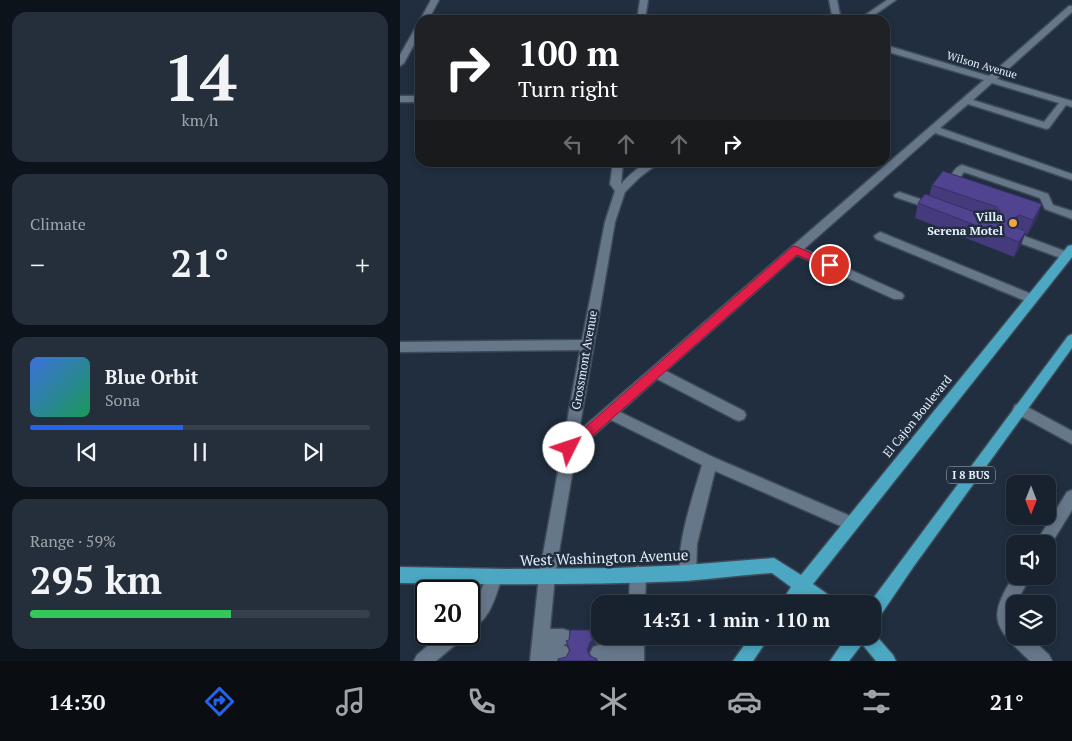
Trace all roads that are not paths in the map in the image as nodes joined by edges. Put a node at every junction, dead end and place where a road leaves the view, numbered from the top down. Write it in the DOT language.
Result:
graph roads {
  1 [pos="435,0"];
  2 [pos="644,0"];
  3 [pos="833,0"];
  4 [pos="892,0"];
  5 [pos="1072,8"];
  6 [pos="427,15"];
  7 [pos="642,15"];
  8 [pos="836,15"];
  9 [pos="870,15"];
  10 [pos="415,36"];
  11 [pos="890,49"];
  12 [pos="400,63"];
  13 [pos="990,79"];
  14 [pos="400,99"];
  15 [pos="415,99"];
  16 [pos="966,100"];
  17 [pos="1068,103"];
  18 [pos="933,129"];
  19 [pos="617,167"];
  20 [pos="648,167"];
  21 [pos="890,167"];
  22 [pos="890,167"];
  23 [pos="1072,177"];
  24 [pos="953,180"];
  25 [pos="620,191"];
  26 [pos="899,195"];
  27 [pos="944,211"];
  28 [pos="1072,215"];
  29 [pos="880,236"];
  30 [pos="1013,236"];
  31 [pos="795,250"];
  32 [pos="1069,253"];
  33 [pos="898,296"];
  34 [pos="1032,299"];
  35 [pos="1072,339"];
  36 [pos="586,345"];
  37 [pos="400,347"];
  38 [pos="656,372"];
  39 [pos="1020,409"];
  40 [pos="610,413"];
  41 [pos="739,415"];
  42 [pos="1072,438"];
  43 [pos="569,448"];
  44 [pos="710,462"];
  45 [pos="1072,497"];
  46 [pos="850,524"];
  47 [pos="1049,535"];
  48 [pos="688,573"];
  49 [pos="638,574"];
  50 [pos="400,575"];
  51 [pos="547,576"];
  52 [pos="494,578"];
  53 [pos="803,585"];
  54 [pos="637,595"];
  55 [pos="795,595"];
  56 [pos="816,595"];
  57 [pos="881,601"];
  58 [pos="1006,608"];
  59 [pos="480,612"];
  60 [pos="1006,623"];
  61 [pos="541,637"];
  62 [pos="442,645"];
  63 [pos="600,645"];
  64 [pos="755,645"];
  65 [pos="850,645"];
  66 [pos="874,645"];
  67 [pos="1026,645"];
  68 [pos="635,650"];
  69 [pos="540,658"];
  70 [pos="423,661"];
  71 [pos="742,661"];
  72 [pos="840,661"];
  73 [pos="887,661"];
  74 [pos="1043,661"];
  1 -- 6 [label="street"];
  2 -- 7 [label="street"];
  3 -- 8 [label="street"];
  4 -- 9 [label="street"];
  5 -- 13 [label="street"];
  10 -- 12 [label="street"];
  11 -- 13 [label="street, Wilson Avenue"];
  13 -- 16 [label="street"];
  13 -- 17 [label="street, Wilson Avenue"];
  14 -- 15 [label="street"];
  16 -- 17 [label="street"];
  16 -- 18 [label="street"];
  18 -- 22 [label="street"];
  18 -- 23 [label="street"];
  19 -- 25 [label="street"];
  20 -- 25 [label="street, Grossmont Avenue"];
  21 -- 31 [label="street"];
  24 -- 28 [label="street"];
  25 -- 36 [label="street, Grossmont Avenue"];
  26 -- 27 [label="street"];
  29 -- 34 [label="street"];
  30 -- 32 [label="street"];
  31 -- 33 [label="street"];
  31 -- 38 [label="street"];
  32 -- 34 [label="main road, El Cajon Boulevard"];
  34 -- 46 [label="main road, El Cajon Boulevard"];
  35 -- 39 [label="main road, I 8 BUS"];
  36 -- 37 [label="street"];
  36 -- 43 [label="street, Grossmont Avenue"];
  38 -- 40 [label="street"];
  38 -- 41 [label="street"];
  39 -- 42 [label="street"];
  39 -- 57 [label="main road, I 8 BUS"];
  40 -- 43 [label="street"];
  40 -- 44 [label="street"];
  43 -- 51 [label="street, Grossmont Avenue"];
  44 -- 46 [label="street"];
  44 -- 48 [label="street"];
  45 -- 47 [label="street"];
  46 -- 53 [label="main road, El Cajon Boulevard"];
  48 -- 49 [label="main road, West Washington Avenue"];
  48 -- 53 [label="main road, West Washington Avenue"];
  49 -- 51 [label="main road, West Washington Avenue"];
  49 -- 54 [label="street"];
  50 -- 52 [label="main road, West Washington Avenue"];
  51 -- 52 [label="main road, West Washington Avenue"];
  51 -- 61 [label="street, Grossmont Avenue"];
  52 -- 59 [label="street"];
  53 -- 55 [label="main road, El Cajon Boulevard"];
  53 -- 56 [label="main road, West Washington Avenue"];
  58 -- 60 [label="street"];
  61 -- 69 [label="street, Grossmont Avenue"];
  61 -- 69 [label="street"];
  62 -- 70 [label="street"];
  63 -- 68 [label="street"];
  64 -- 71 [label="main road"];
  65 -- 72 [label="main road"];
  66 -- 73 [label="main road"];
  67 -- 74 [label="street"];
}
